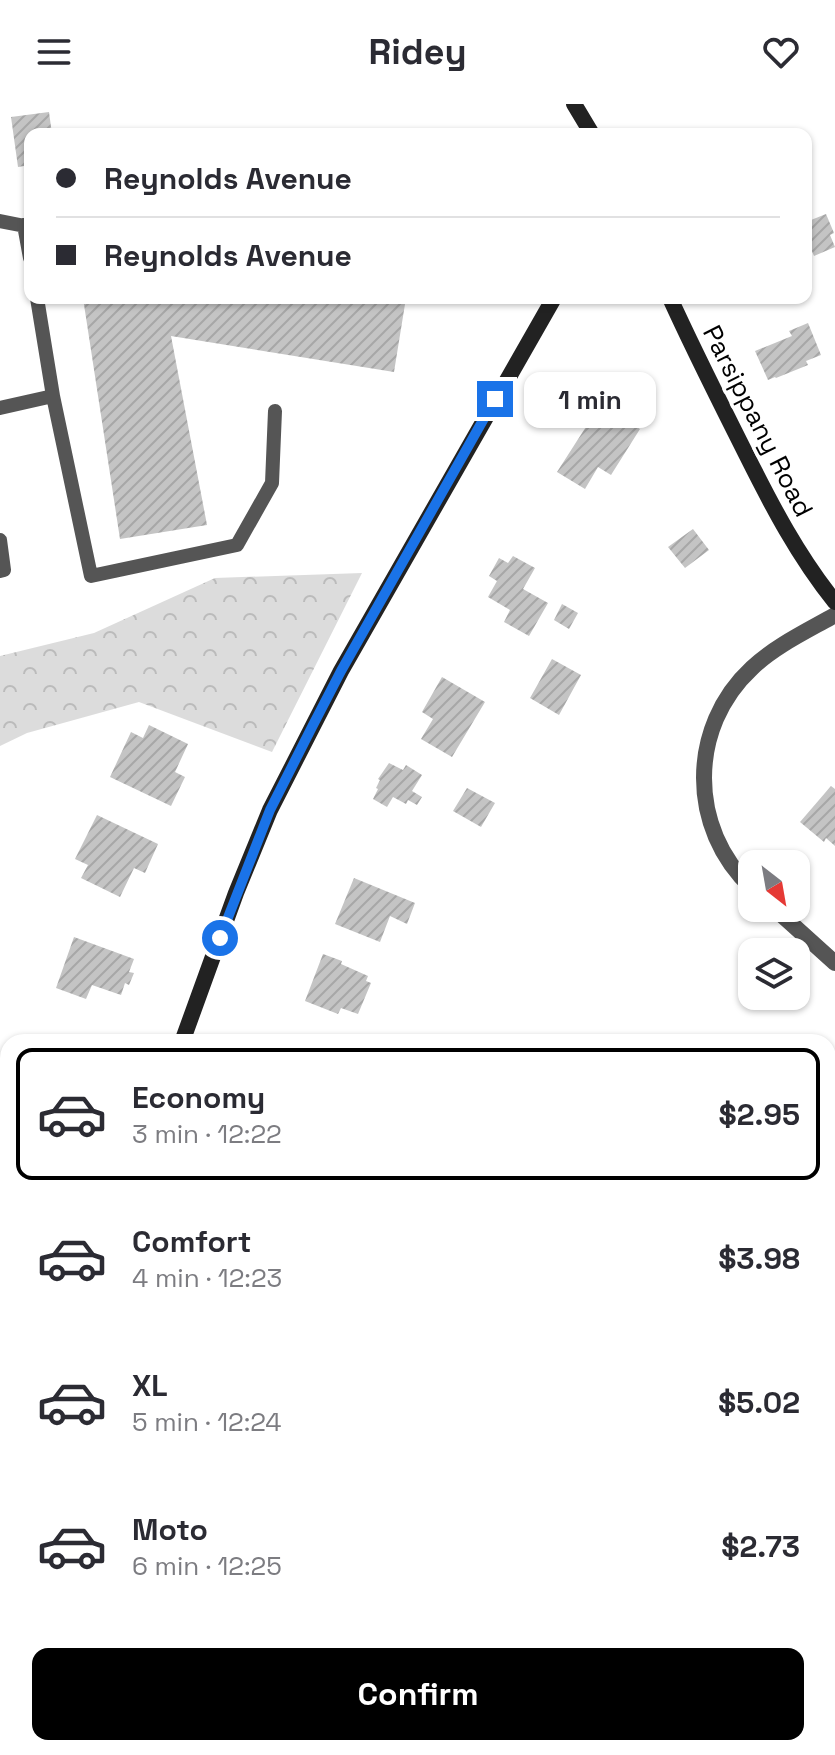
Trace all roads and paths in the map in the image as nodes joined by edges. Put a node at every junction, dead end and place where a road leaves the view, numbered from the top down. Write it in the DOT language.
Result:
graph roads {
  1 [pos="574,104"];
  2 [pos="589,128"];
  3 [pos="0,221"];
  4 [pos="24,225"];
  5 [pos="38,304"];
  6 [pos="551,304"];
  7 [pos="673,304"];
  8 [pos="53,396"];
  9 [pos="0,408"];
  10 [pos="275,411"];
  11 [pos="0,540"];
  12 [pos="0,571"];
  13 [pos="835,602"];
  14 [pos="835,615"];
  15 [pos="738,872"];
  16 [pos="790,922"];
  17 [pos="835,963"];
  18 [pos="185,1034"];
  1 -- 2 [label="street"];
  3 -- 4 [label="lane"];
  5 -- 8 [label="lane"];
  6 -- 18 [label="street"];
  7 -- 13 [label="street, Parsippany Road"];
  8 -- 9 [label="lane"];
  8 -- 10 [label="lane"];
  11 -- 12 [label="lane"];
  14 -- 15 [label="street"];
  16 -- 17 [label="street"];
}
